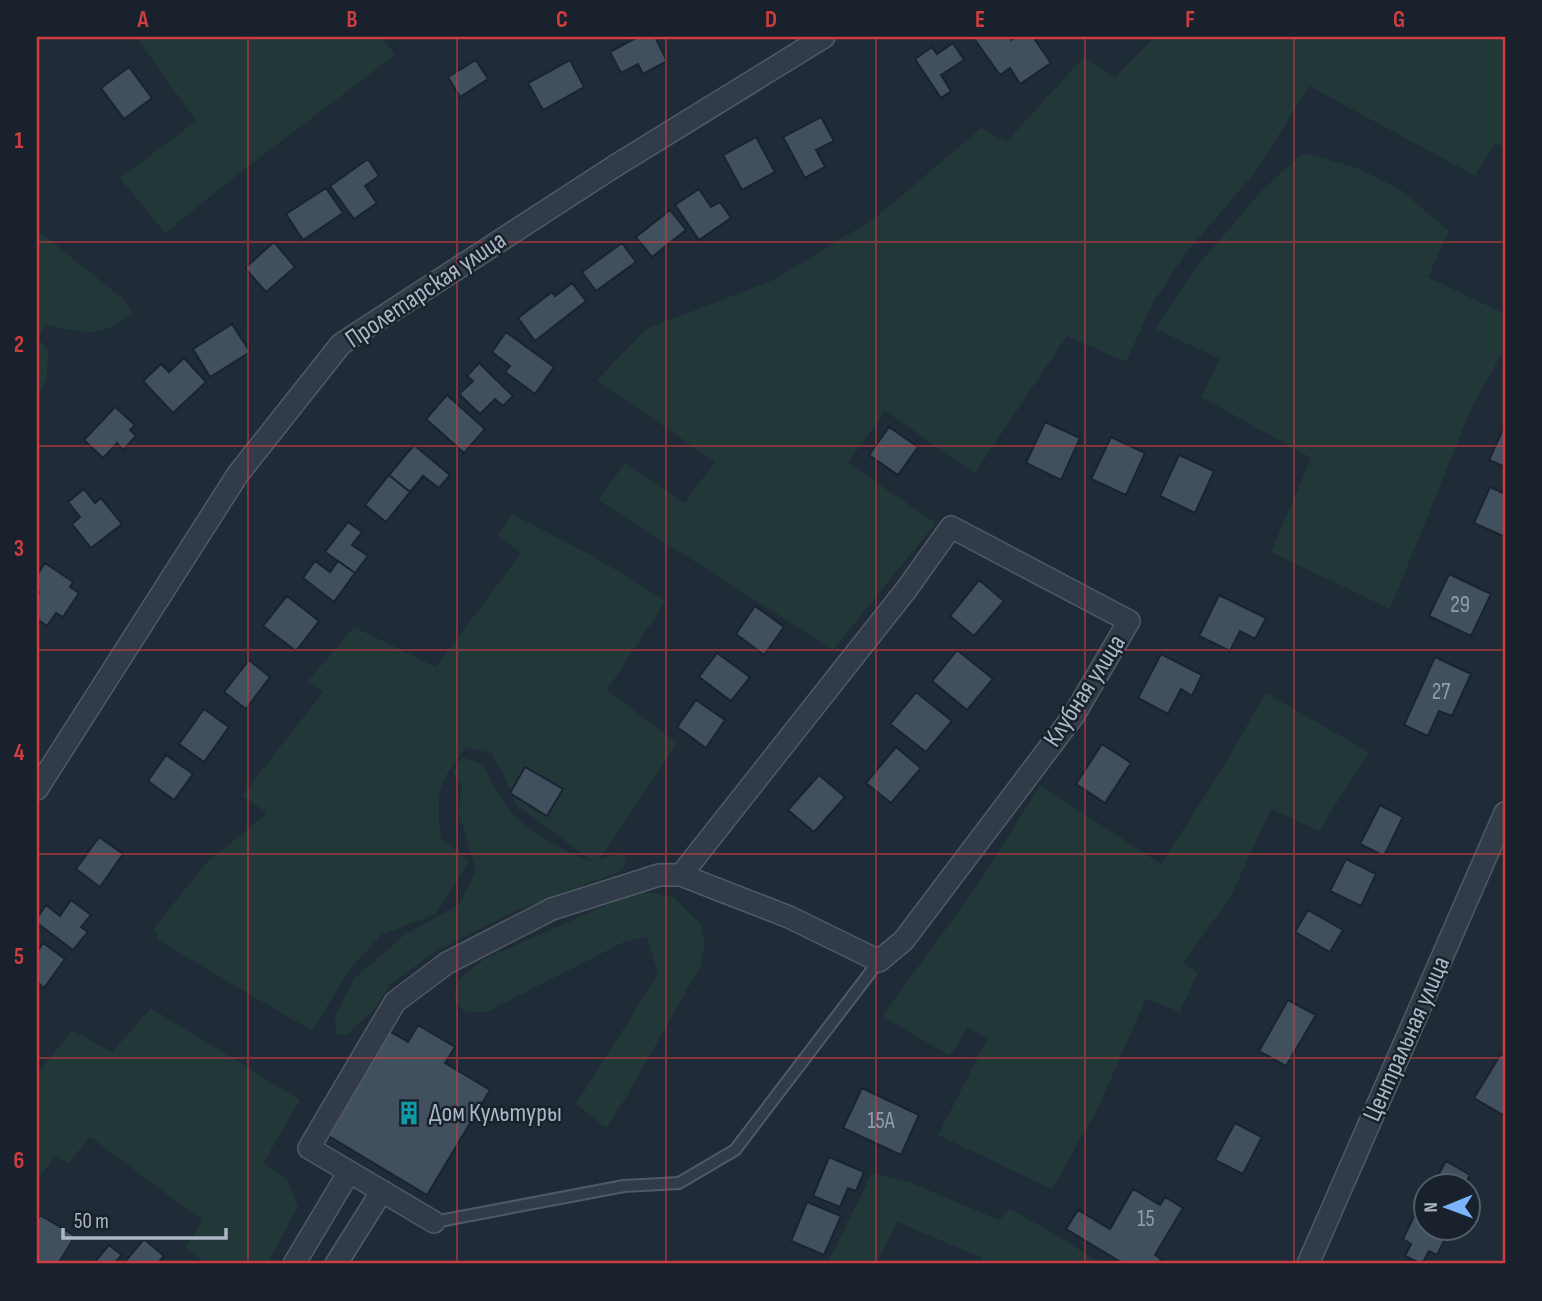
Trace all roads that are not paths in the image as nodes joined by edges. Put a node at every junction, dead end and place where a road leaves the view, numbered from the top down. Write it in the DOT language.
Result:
graph roads {
  1 [pos="824,37"];
  2 [pos="37,789"];
  3 [pos="1505,813"];
  4 [pos="681,874"];
  5 [pos="878,961"];
  6 [pos="349,1172"];
  7 [pos="382,1191"];
  8 [pos="434,1222"];
  9 [pos="294,1264"];
  10 [pos="336,1264"];
  11 [pos="1308,1264"];
  1 -- 2 [label="street, Пролетарская улица"];
  3 -- 11 [label="street, Центральная улица"];
  4 -- 5 [label="street"];
  4 -- 5 [label="street, Клубная улица"];
  4 -- 6 [label="street"];
  5 -- 8 [label="lane"];
  6 -- 7 [label="street"];
  6 -- 9 [label="street"];
  7 -- 8 [label="street"];
  7 -- 10 [label="street"];
}
